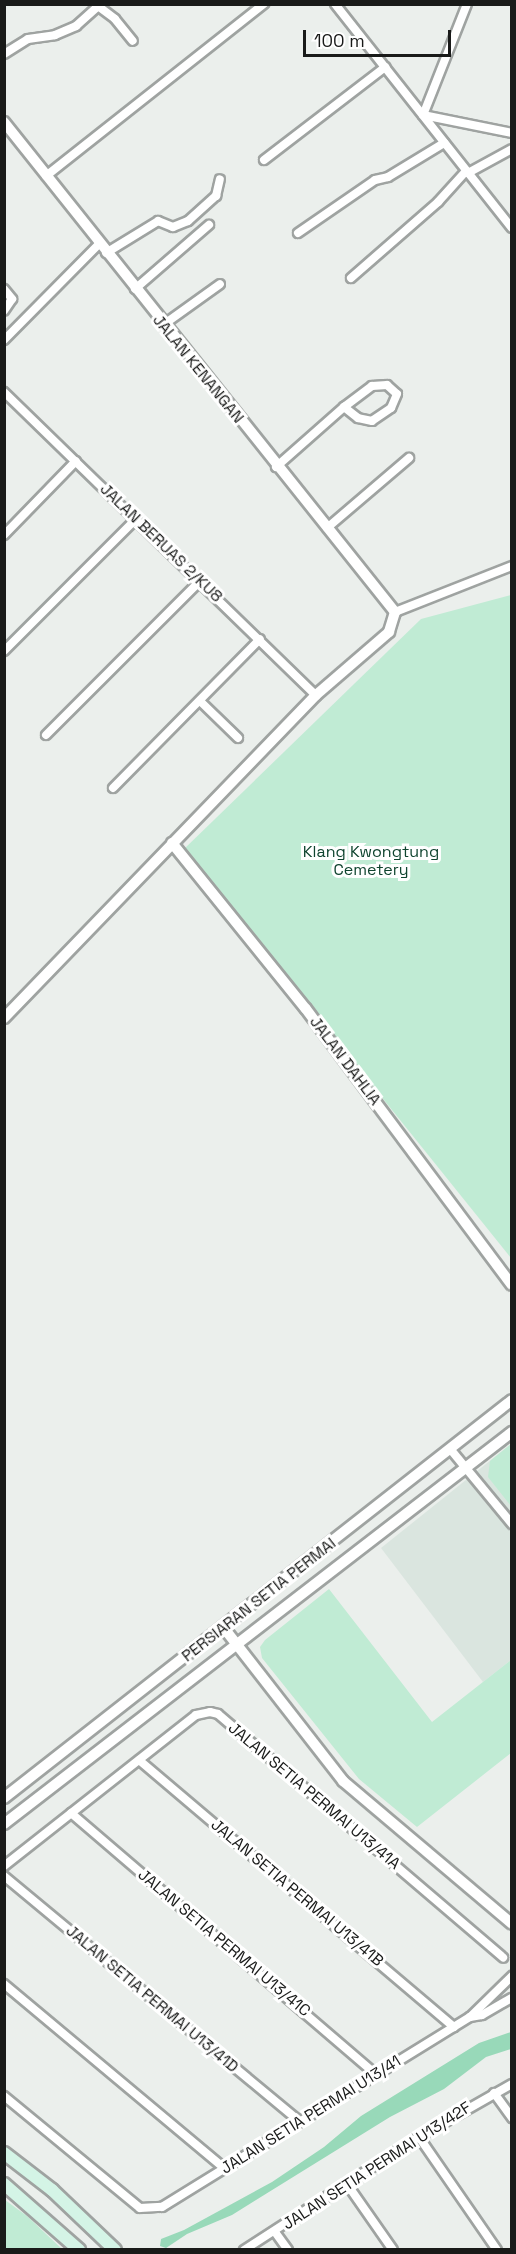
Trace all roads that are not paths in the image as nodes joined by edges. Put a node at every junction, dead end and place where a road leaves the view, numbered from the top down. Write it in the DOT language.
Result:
graph roads {
  1 [pos="264,4"];
  2 [pos="335,4"];
  3 [pos="467,4"];
  4 [pos="99,5"];
  5 [pos="133,41"];
  6 [pos="4,54"];
  7 [pos="385,67"];
  8 [pos="423,116"];
  9 [pos="4,123"];
  10 [pos="512,133"];
  11 [pos="444,143"];
  12 [pos="512,149"];
  13 [pos="264,160"];
  14 [pos="467,172"];
  15 [pos="46,176"];
  16 [pos="220,179"];
  17 [pos="209,225"];
  18 [pos="512,228"];
  19 [pos="298,233"];
  20 [pos="103,248"];
  21 [pos="351,278"];
  22 [pos="220,284"];
  23 [pos="135,289"];
  24 [pos="7,291"];
  25 [pos="4,311"];
  26 [pos="163,324"];
  27 [pos="4,340"];
  28 [pos="4,392"];
  29 [pos="344,407"];
  30 [pos="409,458"];
  31 [pos="76,461"];
  32 [pos="276,466"];
  33 [pos="136,519"];
  34 [pos="327,528"];
  35 [pos="4,535"];
  36 [pos="512,566"];
  37 [pos="200,581"];
  38 [pos="395,612"];
  39 [pos="260,639"];
  40 [pos="4,651"];
  41 [pos="316,695"];
  42 [pos="200,701"];
  43 [pos="45,735"];
  44 [pos="238,738"];
  45 [pos="112,788"];
  46 [pos="172,843"];
  47 [pos="4,1018"];
  48 [pos="512,1286"];
  49 [pos="512,1400"];
  50 [pos="512,1432"];
  51 [pos="451,1449"];
  52 [pos="466,1468"];
  53 [pos="512,1524"];
  54 [pos="224,1628"];
  55 [pos="237,1645"];
  56 [pos="139,1760"];
  57 [pos="4,1797"];
  58 [pos="71,1813"];
  59 [pos="4,1824"];
  60 [pos="4,1866"];
  61 [pos="4,1876"];
  62 [pos="512,1924"];
  63 [pos="502,1956"];
  64 [pos="512,1976"];
  65 [pos="4,1984"];
  66 [pos="512,1998"];
  67 [pos="470,2017"];
  68 [pos="454,2027"];
  69 [pos="376,2074"];
  70 [pos="512,2084"];
  71 [pos="494,2092"];
  72 [pos="4,2096"];
  73 [pos="512,2118"];
  74 [pos="300,2122"];
  75 [pos="419,2137"];
  76 [pos="4,2153"];
  77 [pos="224,2168"];
  78 [pos="4,2184"];
  79 [pos="347,2184"];
  80 [pos="275,2232"];
  81 [pos="79,2250"];
  82 [pos="115,2250"];
  83 [pos="244,2250"];
  84 [pos="288,2250"];
  85 [pos="393,2250"];
  86 [pos="497,2250"];
  1 -- 15 [label="street"];
  2 -- 7 [label="street"];
  3 -- 8 [label="street"];
  4 -- 5 [label="street"];
  4 -- 6 [label="street"];
  7 -- 8 [label="street"];
  7 -- 13 [label="street"];
  8 -- 10 [label="street"];
  8 -- 11 [label="street"];
  9 -- 15 [label="street, JALAN KENANGAN"];
  11 -- 14 [label="street"];
  11 -- 19 [label="street"];
  12 -- 14 [label="street"];
  14 -- 18 [label="street"];
  14 -- 21 [label="street"];
  15 -- 20 [label="street, JALAN KENANGAN"];
  16 -- 20 [label="street"];
  17 -- 23 [label="street"];
  20 -- 23 [label="street, JALAN KENANGAN"];
  20 -- 27 [label="street"];
  22 -- 26 [label="street"];
  23 -- 26 [label="street, JALAN KENANGAN"];
  24 -- 25 [label="street"];
  26 -- 32 [label="street, JALAN KENANGAN"];
  28 -- 31 [label="street, JALAN BERUAS 2/KU8"];
  29 -- 29 [label="street"];
  29 -- 32 [label="street"];
  30 -- 34 [label="street"];
  31 -- 33 [label="street, JALAN BERUAS 2/KU8"];
  31 -- 35 [label="street"];
  32 -- 34 [label="street, JALAN KENANGAN"];
  33 -- 37 [label="street, JALAN BERUAS 2/KU8"];
  33 -- 40 [label="street"];
  34 -- 38 [label="street, JALAN KENANGAN"];
  36 -- 38 [label="street"];
  37 -- 39 [label="street, JALAN BERUAS 2/KU8"];
  37 -- 43 [label="street"];
  38 -- 41 [label="street"];
  39 -- 41 [label="street, JALAN BERUAS 2/KU8"];
  39 -- 42 [label="street"];
  41 -- 46 [label="street"];
  42 -- 44 [label="street"];
  42 -- 45 [label="street"];
  46 -- 47 [label="street"];
  46 -- 48 [label="street, JALAN DAHLIA"];
  49 -- 51 [label="street, PERSIARAN SETIA PERMAI"];
  50 -- 52 [label="street, PERSIARAN SETIA PERMAI"];
  51 -- 52 [label="street"];
  51 -- 54 [label="street, PERSIARAN SETIA PERMAI"];
  52 -- 53 [label="street"];
  52 -- 55 [label="street, PERSIARAN SETIA PERMAI"];
  54 -- 55 [label="street"];
  54 -- 57 [label="street, PERSIARAN SETIA PERMAI"];
  55 -- 59 [label="street, PERSIARAN SETIA PERMAI"];
  55 -- 62 [label="street"];
  56 -- 58 [label="street, JALAN SETIA PERMAI U13/41A"];
  56 -- 63 [label="street, JALAN SETIA PERMAI U13/41A"];
  56 -- 68 [label="street, JALAN SETIA PERMAI U13/41B"];
  58 -- 60 [label="street, JALAN SETIA PERMAI U13/41A"];
  58 -- 69 [label="street, JALAN SETIA PERMAI U13/41C"];
  61 -- 74 [label="street, JALAN SETIA PERMAI U13/41D"];
  64 -- 67 [label="street, JALAN SETIA PERMAI U13/41"];
  65 -- 77 [label="street"];
  66 -- 67 [label="street, JALAN SETIA PERMAI U13/41"];
  67 -- 68 [label="street, JALAN SETIA PERMAI U13/41"];
  68 -- 69 [label="street, JALAN SETIA PERMAI U13/41"];
  69 -- 74 [label="street, JALAN SETIA PERMAI U13/41"];
  70 -- 71 [label="street, JALAN SETIA PERMAI U13/42F"];
  71 -- 73 [label="street"];
  71 -- 75 [label="street, JALAN SETIA PERMAI U13/42F"];
  72 -- 77 [label="street, JALAN SETIA PERMAI U13/41"];
  74 -- 77 [label="street, JALAN SETIA PERMAI U13/41"];
  75 -- 79 [label="street, JALAN SETIA PERMAI U13/42F"];
  75 -- 86 [label="street"];
  76 -- 82 [label="main road"];
  78 -- 81 [label="main road"];
  79 -- 80 [label="street, JALAN SETIA PERMAI U13/42F"];
  79 -- 85 [label="street"];
  80 -- 83 [label="street, JALAN SETIA PERMAI U13/42F"];
  80 -- 84 [label="street"];
}
